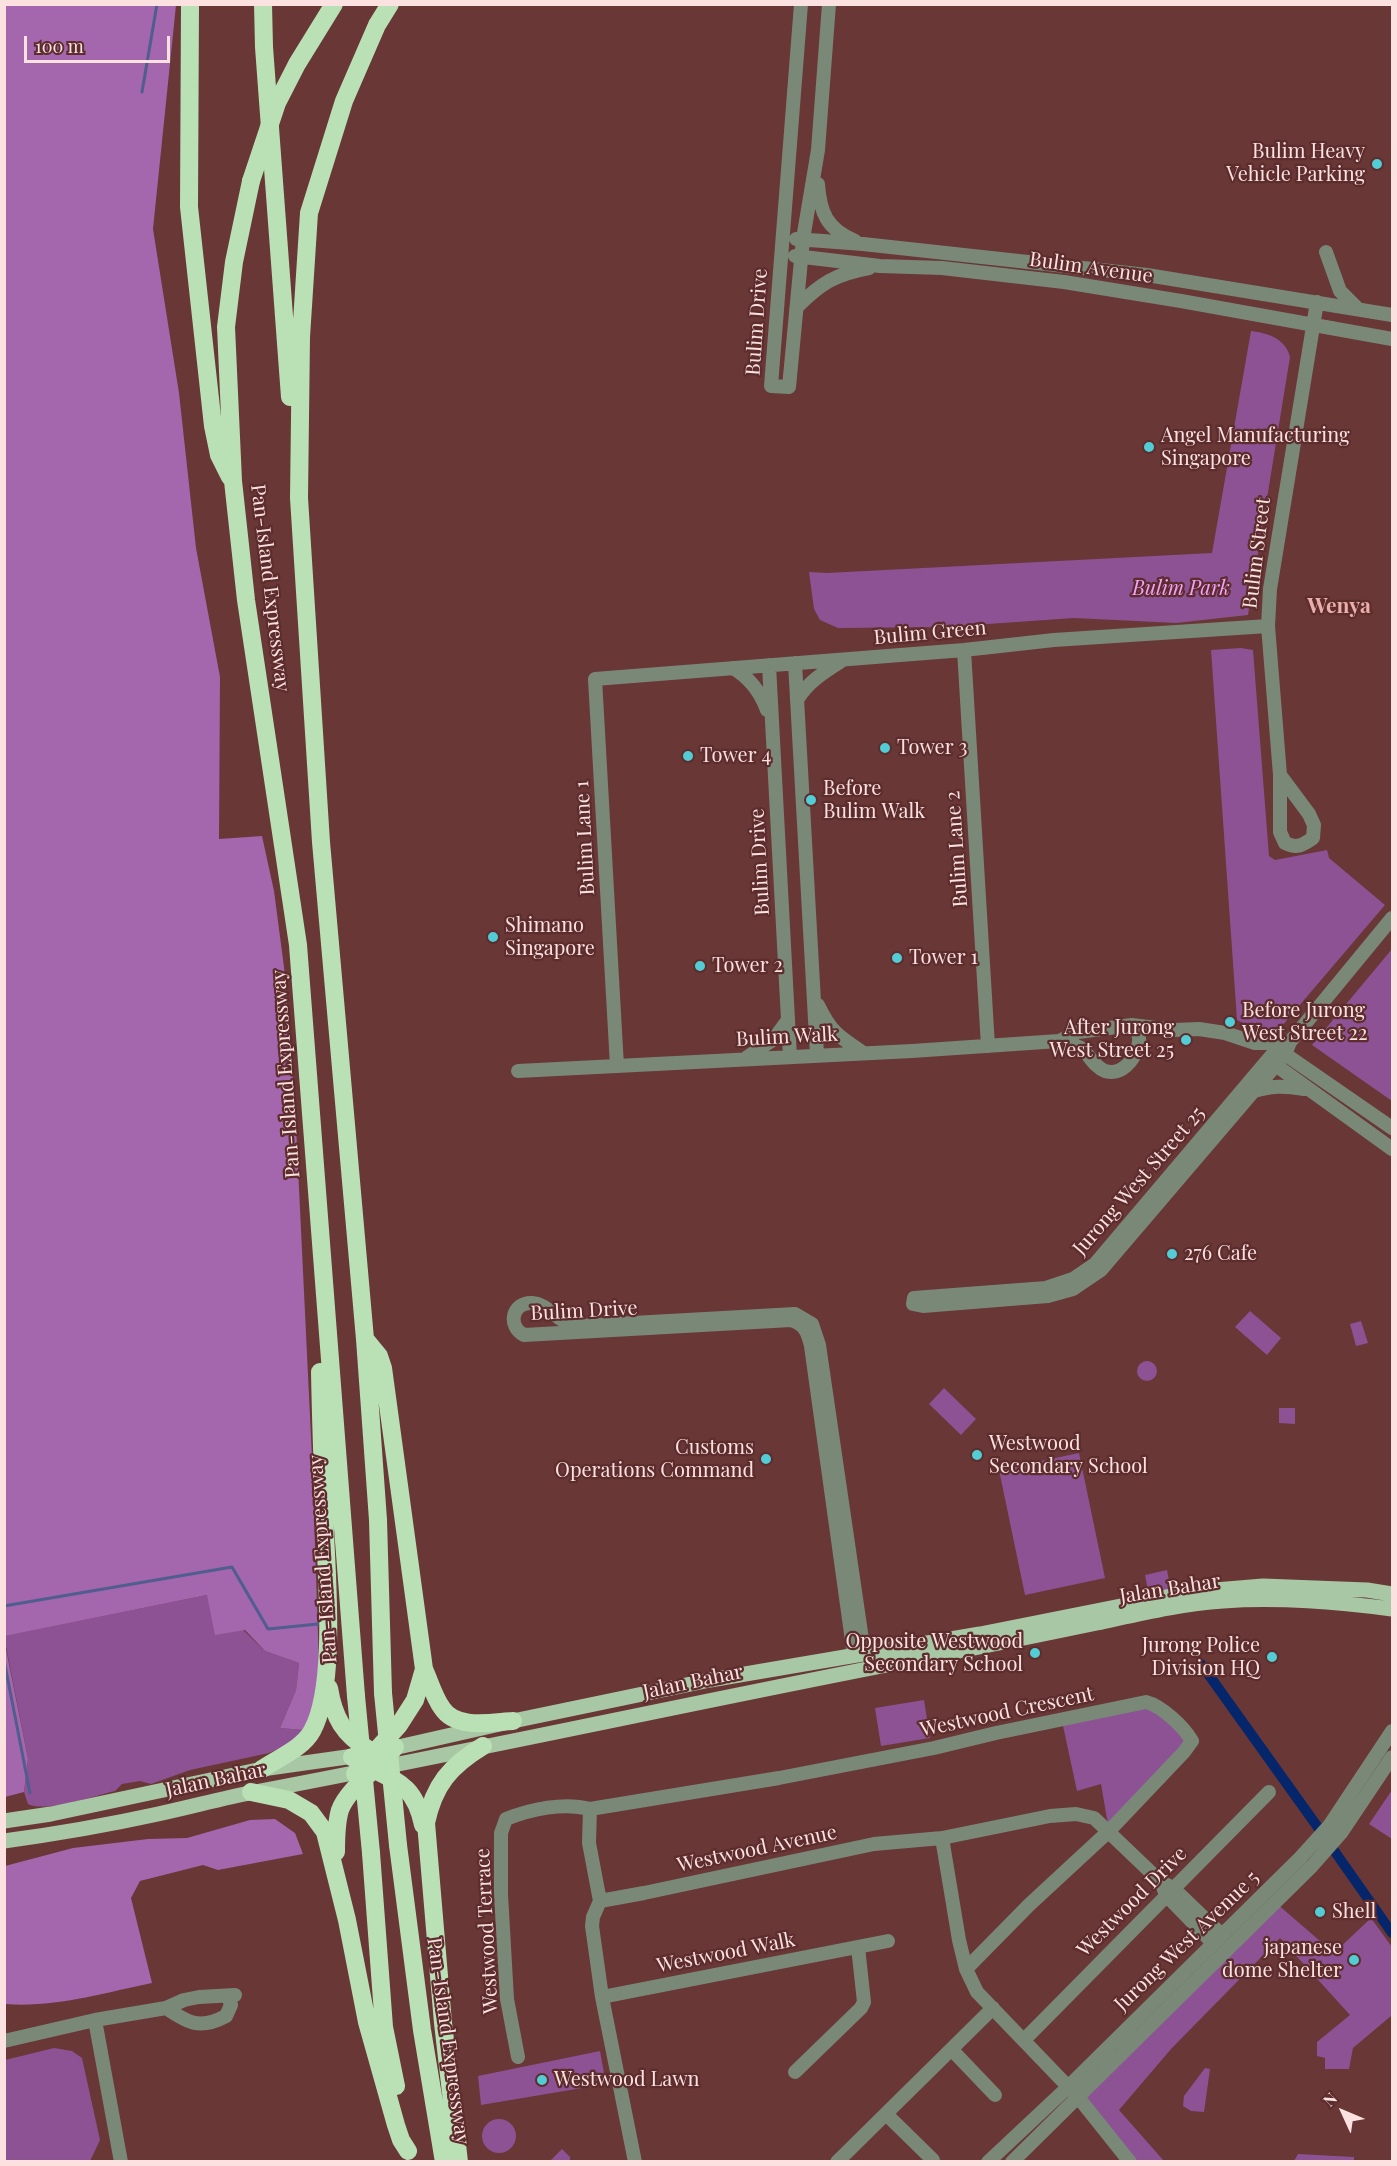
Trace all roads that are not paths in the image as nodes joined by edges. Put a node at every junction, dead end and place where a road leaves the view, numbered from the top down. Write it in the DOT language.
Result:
graph roads {
  1 [pos="190,4"];
  2 [pos="263,4"];
  3 [pos="334,4"];
  4 [pos="390,4"];
  5 [pos="801,4"];
  6 [pos="829,4"];
  7 [pos="818,150"];
  8 [pos="782,237"];
  9 [pos="803,239"];
  10 [pos="863,244"];
  11 [pos="1326,252"];
  12 [pos="781,255"];
  13 [pos="802,256"];
  14 [pos="880,266"];
  15 [pos="1317,302"];
  16 [pos="798,306"];
  17 [pos="1358,309"];
  18 [pos="1392,315"];
  19 [pos="1313,325"];
  20 [pos="1392,339"];
  21 [pos="233,481"];
  22 [pos="299,498"];
  23 [pos="1268,626"];
  24 [pos="964,650"];
  25 [pos="844,659"];
  26 [pos="795,663"];
  27 [pos="769,665"];
  28 [pos="733,668"];
  29 [pos="594,679"];
  30 [pos="797,700"];
  31 [pos="771,720"];
  32 [pos="1280,775"];
  33 [pos="1392,918"];
  34 [pos="815,997"];
  35 [pos="788,1020"];
  36 [pos="1132,1025"];
  37 [pos="1173,1030"];
  38 [pos="1059,1041"];
  39 [pos="1255,1043"];
  40 [pos="1139,1044"];
  41 [pos="988,1046"];
  42 [pos="1284,1048"];
  43 [pos="862,1052"];
  44 [pos="817,1055"];
  45 [pos="790,1057"];
  46 [pos="745,1059"];
  47 [pos="1272,1062"];
  48 [pos="617,1066"];
  49 [pos="518,1071"];
  50 [pos="1309,1090"];
  51 [pos="1251,1093"];
  52 [pos="1392,1128"];
  53 [pos="1392,1149"];
  54 [pos="326,1302"];
  55 [pos="364,1339"];
  56 [pos="1392,1594"];
  57 [pos="1392,1609"];
  58 [pos="859,1654"];
  59 [pos="424,1669"];
  60 [pos="326,1671"];
  61 [pos="710,1680"];
  62 [pos="718,1697"];
  63 [pos="513,1721"];
  64 [pos="1392,1731"];
  65 [pos="483,1746"];
  66 [pos="1392,1757"];
  67 [pos="374,1762"];
  68 [pos="262,1769"];
  69 [pos="251,1792"];
  70 [pos="1269,1792"];
  71 [pos="590,1809"];
  72 [pos="4,1821"];
  73 [pos="1109,1831"];
  74 [pos="426,1838"];
  75 [pos="942,1838"];
  76 [pos="4,1841"];
  77 [pos="336,1872"];
  78 [pos="1167,1888"];
  79 [pos="600,1901"];
  80 [pos="1217,1939"];
  81 [pos="888,1941"];
  82 [pos="858,1947"];
  83 [pos="966,1969"];
  84 [pos="602,1997"];
  85 [pos="166,2008"];
  86 [pos="993,2008"];
  87 [pos="94,2020"];
  88 [pos="5,2040"];
  89 [pos="1024,2040"];
  90 [pos="952,2050"];
  91 [pos="518,2056"];
  92 [pos="795,2072"];
  93 [pos="1073,2092"];
  94 [pos="995,2095"];
  95 [pos="886,2114"];
  96 [pos="409,2156"];
  97 [pos="933,2160"];
  98 [pos="122,2162"];
  99 [pos="444,2162"];
  100 [pos="459,2162"];
  101 [pos="635,2162"];
  102 [pos="837,2162"];
  103 [pos="988,2162"];
  104 [pos="1012,2162"];
  105 [pos="1130,2162"];
  1 -- 21 [label="highway"];
  2 -- 22 [label="highway"];
  3 -- 21 [label="highway, Pan-Island Expressway, bridge"];
  4 -- 22 [label="highway, Pan-Island Expressway"];
  5 -- 8 [label="street, Bulim Drive"];
  6 -- 7 [label="street, Bulim Drive"];
  7 -- 9 [label="street, Bulim Drive"];
  7 -- 10 [label="street"];
  8 -- 9 [label="street, Bulim Avenue"];
  8 -- 12 [label="street, Bulim Drive"];
  9 -- 10 [label="street, Bulim Avenue"];
  9 -- 13 [label="street, Bulim Drive"];
  10 -- 15 [label="street, Bulim Avenue"];
  11 -- 17 [label="street"];
  12 -- 13 [label="street, Bulim Avenue"];
  12 -- 16 [label="street, Bulim Drive"];
  13 -- 14 [label="street, Bulim Avenue"];
  13 -- 16 [label="street, Bulim Drive"];
  14 -- 16 [label="street"];
  14 -- 19 [label="street, Bulim Avenue"];
  15 -- 17 [label="street, Bulim Avenue"];
  15 -- 19 [label="street, Bulim Street"];
  17 -- 18 [label="street, Bulim Avenue"];
  19 -- 20 [label="street, Bulim Avenue"];
  19 -- 23 [label="street, Bulim Street"];
  21 -- 54 [label="highway, Pan-Island Expressway"];
  22 -- 55 [label="highway, Pan-Island Expressway"];
  23 -- 24 [label="street, Bulim Green"];
  23 -- 32 [label="street, Bulim Street"];
  24 -- 25 [label="street, Bulim Green"];
  24 -- 41 [label="street, Bulim Lane 2"];
  25 -- 26 [label="street, Bulim Green"];
  25 -- 30 [label="street"];
  26 -- 27 [label="street, Bulim Green"];
  26 -- 30 [label="street"];
  27 -- 28 [label="street, Bulim Green"];
  27 -- 31 [label="street, Bulim Drive"];
  28 -- 29 [label="street, Bulim Green"];
  28 -- 31 [label="street"];
  29 -- 48 [label="street, Bulim Lane 1"];
  30 -- 34 [label="street"];
  31 -- 35 [label="street, Bulim Drive"];
  32 -- 32 [label="street, Bulim Street"];
  33 -- 42 [label="street, Jurong West Street 25"];
  34 -- 43 [label="street"];
  34 -- 44 [label="street"];
  35 -- 45 [label="street, Bulim Drive"];
  35 -- 46 [label="street"];
  36 -- 37 [label="street, Bulim Walk"];
  36 -- 38 [label="street, Bulim Walk"];
  36 -- 40 [label="street"];
  37 -- 39 [label="street, Bulim Walk"];
  37 -- 40 [label="street, Bulim Walk"];
  38 -- 40 [label="street"];
  38 -- 41 [label="street, Bulim Walk"];
  39 -- 42 [label="street, Bulim Walk"];
  39 -- 47 [label="street"];
  41 -- 43 [label="street, Bulim Walk"];
  42 -- 47 [label="street, Jurong West Street 25"];
  42 -- 52 [label="street, Bulim Walk"];
  43 -- 44 [label="street, Bulim Walk"];
  44 -- 45 [label="street, Bulim Walk"];
  45 -- 46 [label="street, Bulim Walk"];
  46 -- 48 [label="street, Bulim Walk"];
  47 -- 50 [label="street"];
  47 -- 51 [label="street, Jurong West Street 25"];
  47 -- 51 [label="street, Jurong West Street 25"];
  48 -- 49 [label="street, Bulim Walk"];
  50 -- 51 [label="street"];
  50 -- 53 [label="street"];
  54 -- 60 [label="highway"];
  54 -- 96 [label="highway, Pan-Island Expressway, bridge"];
  55 -- 59 [label="highway"];
  55 -- 99 [label="highway, Pan-Island Expressway, bridge"];
  56 -- 58 [label="main road, Jalan Bahar"];
  57 -- 62 [label="main road, Jalan Bahar"];
  58 -- 58 [label="street, Bulim Drive"];
  58 -- 61 [label="main road, Jalan Bahar"];
  59 -- 63 [label="highway"];
  59 -- 67 [label="highway"];
  60 -- 67 [label="highway"];
  60 -- 68 [label="highway"];
  61 -- 62 [label="main road"];
  61 -- 63 [label="main road, Jalan Bahar"];
  62 -- 65 [label="main road, Jalan Bahar"];
  63 -- 67 [label="main road, Jalan Bahar"];
  64 -- 80 [label="street, Jurong West Avenue 5"];
  65 -- 67 [label="main road, Jalan Bahar"];
  65 -- 74 [label="highway"];
  66 -- 93 [label="street, Jurong West Avenue 5"];
  67 -- 68 [label="main road, Jalan Bahar"];
  67 -- 69 [label="main road, Jalan Bahar"];
  67 -- 74 [label="highway"];
  67 -- 77 [label="highway"];
  68 -- 72 [label="main road, Jalan Bahar"];
  69 -- 76 [label="main road, Jalan Bahar"];
  69 -- 77 [label="highway"];
  70 -- 78 [label="street, Westwood Drive"];
  71 -- 73 [label="street, Westwood Crescent"];
  71 -- 79 [label="street"];
  71 -- 91 [label="street, Westwood Terrace"];
  73 -- 75 [label="street, Westwood Avenue"];
  73 -- 78 [label="street, Westwood Avenue"];
  73 -- 83 [label="street, Westwood Crescent"];
  74 -- 100 [label="highway"];
  75 -- 79 [label="street, Westwood Avenue"];
  75 -- 83 [label="street"];
  77 -- 96 [label="highway"];
  78 -- 80 [label="street, Westwood Avenue"];
  78 -- 89 [label="street, Westwood Drive"];
  79 -- 84 [label="street"];
  80 -- 93 [label="street, Jurong West Avenue 5"];
  81 -- 82 [label="street, Westwood Walk"];
  82 -- 84 [label="street, Westwood Walk"];
  82 -- 92 [label="street"];
  83 -- 86 [label="street"];
  84 -- 101 [label="street"];
  85 -- 85 [label="street"];
  85 -- 87 [label="street"];
  86 -- 89 [label="street"];
  86 -- 90 [label="street"];
  87 -- 88 [label="street"];
  87 -- 98 [label="street"];
  89 -- 93 [label="street"];
  90 -- 94 [label="street"];
  90 -- 95 [label="street"];
  93 -- 103 [label="street, Jurong West Avenue 5"];
  93 -- 104 [label="street, Jurong West Avenue 5"];
  93 -- 105 [label="street"];
  95 -- 97 [label="street"];
  95 -- 102 [label="street"];
}
